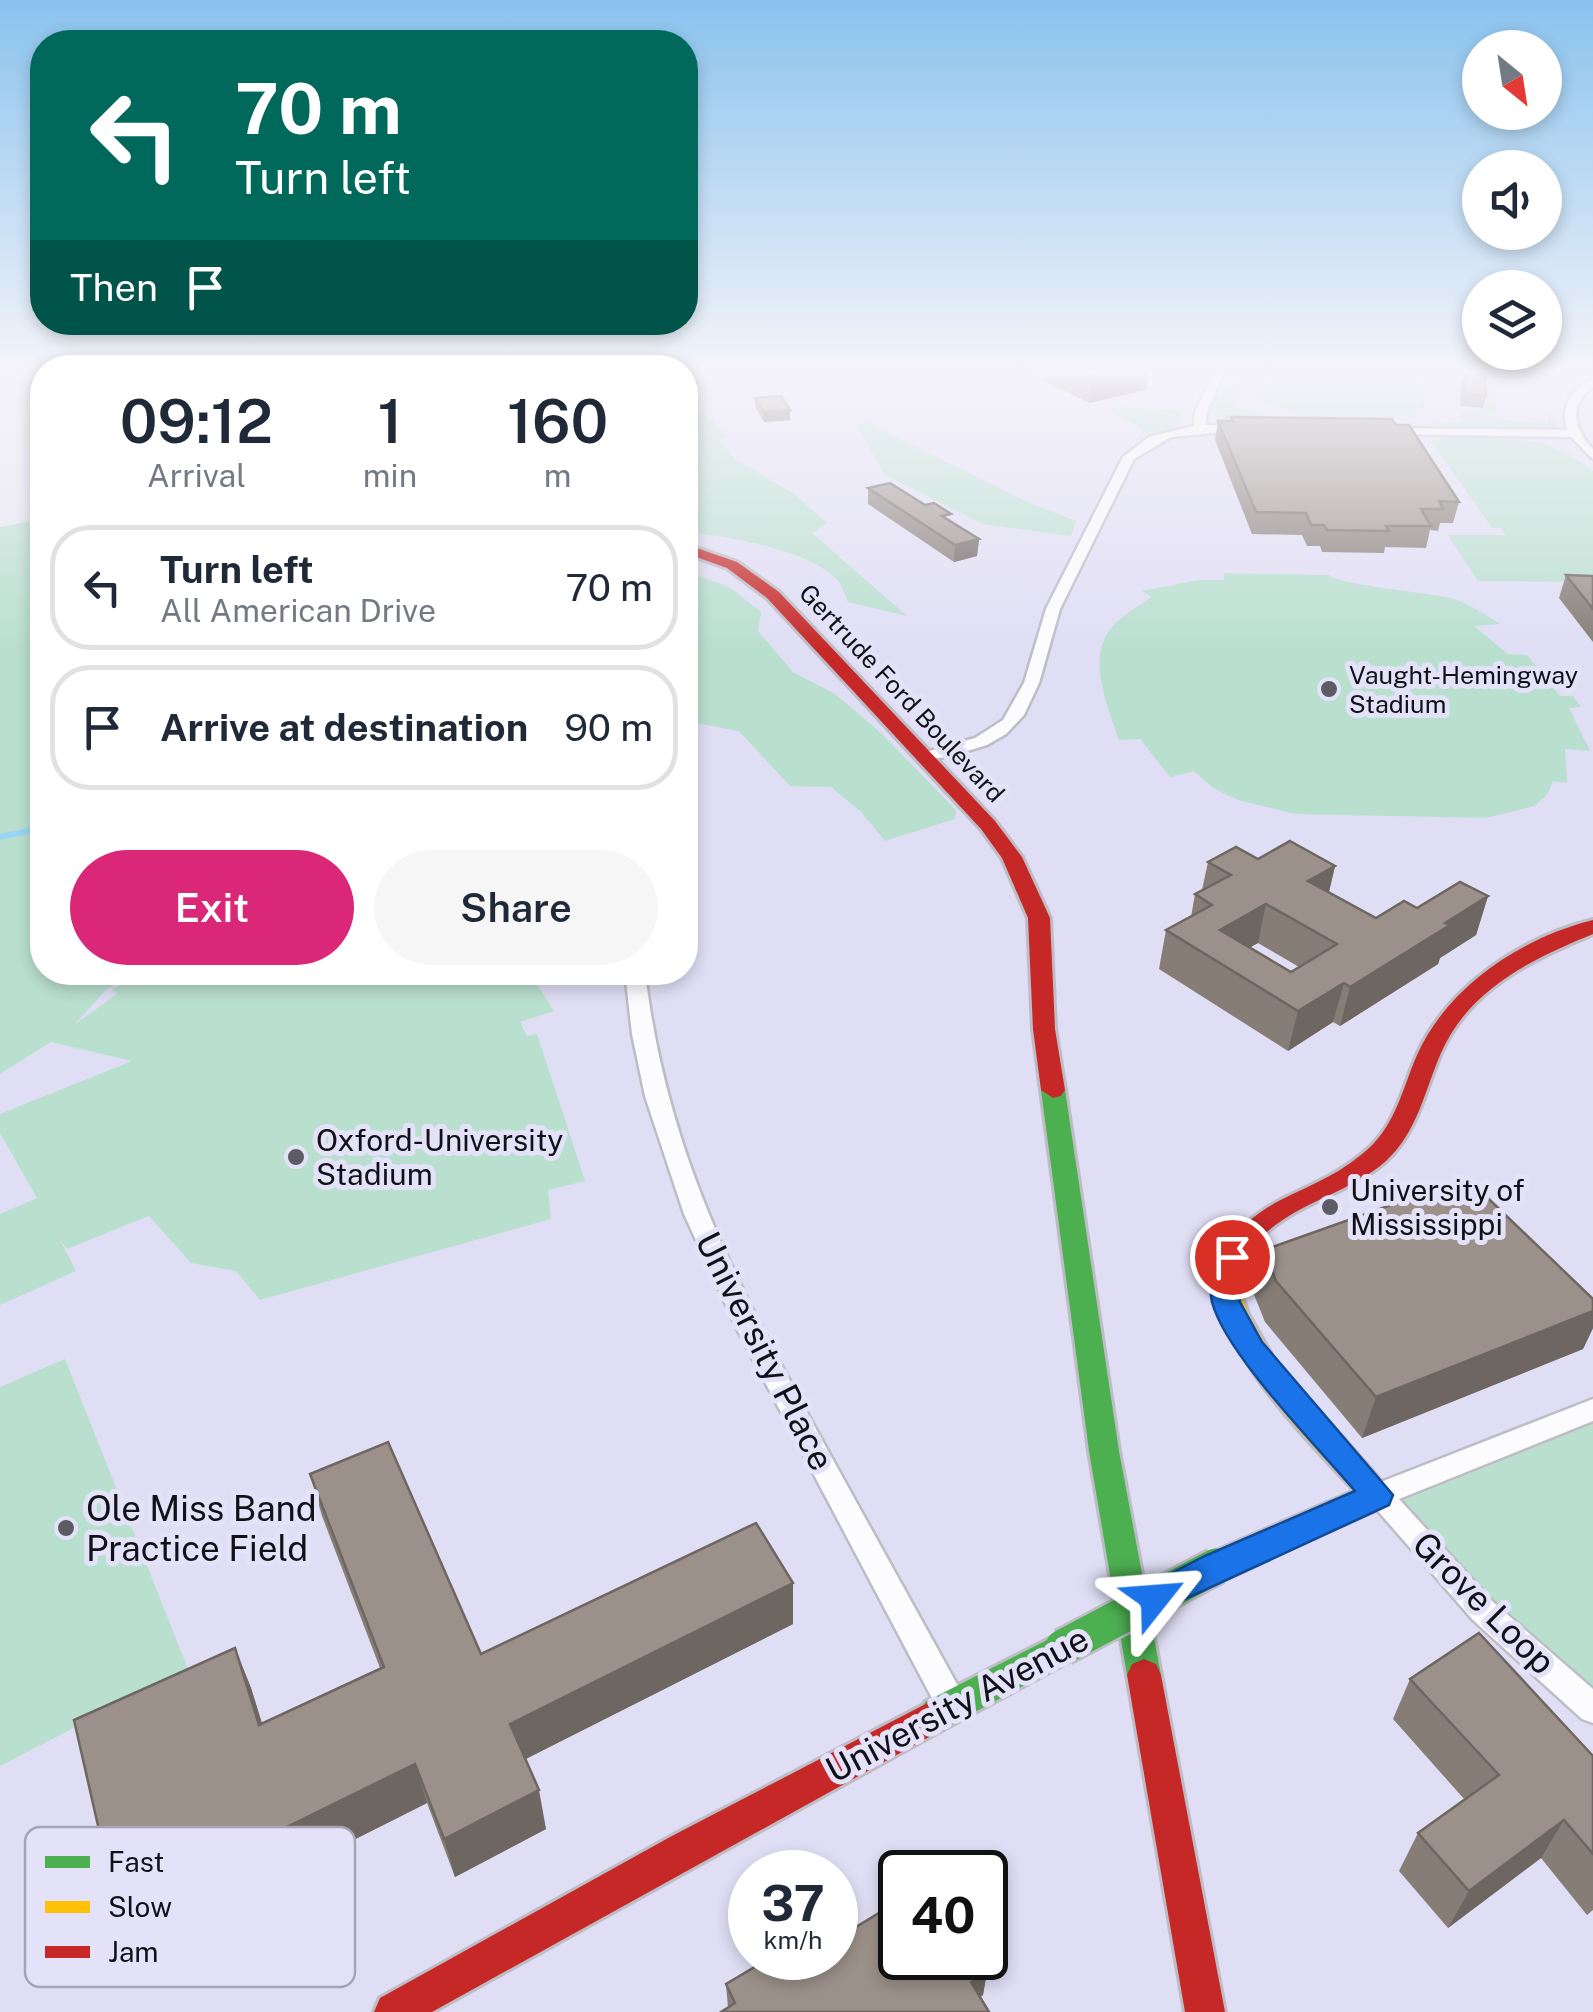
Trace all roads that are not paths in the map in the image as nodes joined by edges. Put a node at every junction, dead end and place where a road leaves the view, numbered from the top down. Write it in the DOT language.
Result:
graph roads {
  1 [pos="1127,462"];
  2 [pos="698,551"];
  3 [pos="925,757"];
  4 [pos="1593,926"];
  5 [pos="636,985"];
  6 [pos="1593,1410"];
  7 [pos="1378,1495"];
  8 [pos="954,1707"];
  9 [pos="1593,1708"];
  10 [pos="394,2012"];
  11 [pos="1205,2012"];
  1 -- 3 [label="street"];
  2 -- 3 [label="street, Gertrude Ford Boulevard"];
  3 -- 11 [label="street, Gertrude Ford Boulevard"];
  4 -- 7 [label="street"];
  5 -- 8 [label="street, University Place"];
  6 -- 7 [label="street, University Avenue"];
  7 -- 8 [label="street, University Avenue, bridge"];
  7 -- 9 [label="street, Grove Loop"];
  8 -- 10 [label="street, University Avenue"];
}
